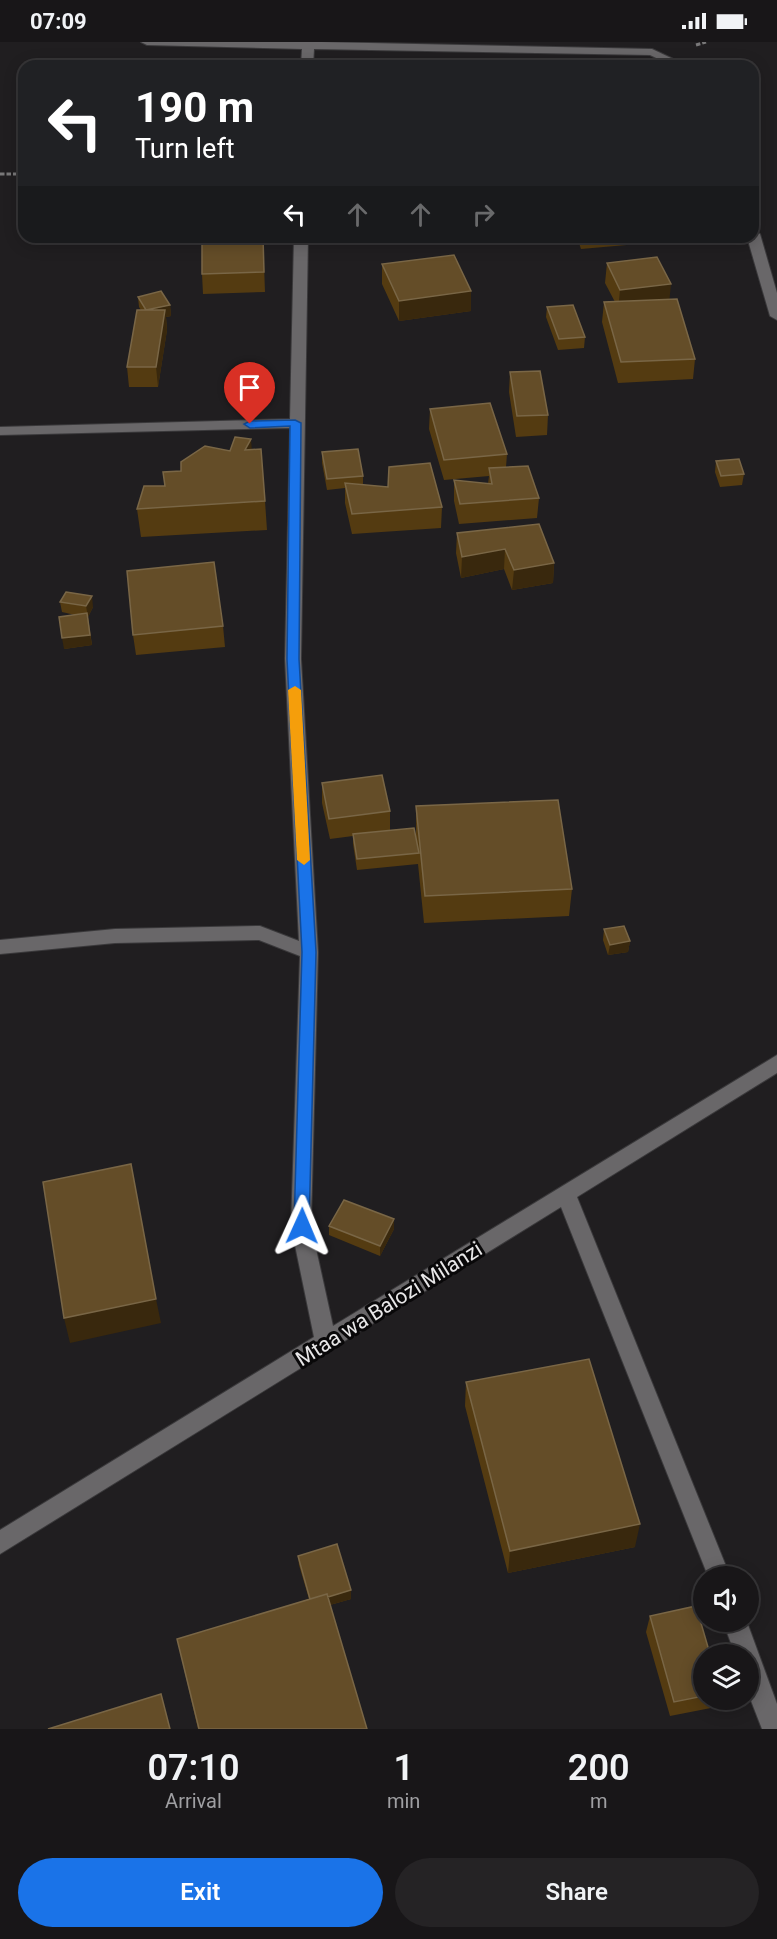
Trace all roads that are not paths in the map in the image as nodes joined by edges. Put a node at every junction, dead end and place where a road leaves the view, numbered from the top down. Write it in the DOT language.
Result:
graph roads {
  1 [pos="147,42"];
  2 [pos="308,44"];
  3 [pos="651,47"];
  4 [pos="307,60"];
  5 [pos="672,60"];
  6 [pos="301,243"];
  7 [pos="756,243"];
  8 [pos="777,316"];
  9 [pos="295,423"];
  10 [pos="0,431"];
  11 [pos="0,947"];
  12 [pos="309,952"];
  13 [pos="777,1063"];
  14 [pos="566,1195"];
  15 [pos="326,1343"];
  16 [pos="0,1543"];
  17 [pos="715,1566"];
  18 [pos="759,1687"];
  19 [pos="774,1729"];
  1 -- 2 [label="street"];
  2 -- 3 [label="street"];
  2 -- 4 [label="street"];
  3 -- 5 [label="street"];
  6 -- 9 [label="street"];
  7 -- 8 [label="street"];
  9 -- 10 [label="street"];
  9 -- 12 [label="street"];
  11 -- 12 [label="street"];
  12 -- 15 [label="street"];
  13 -- 14 [label="street, Mtaa wa Balozi Milanzi"];
  14 -- 15 [label="street, Mtaa wa Balozi Milanzi"];
  14 -- 17 [label="street"];
  15 -- 16 [label="street, Mtaa wa Balozi Milanzi"];
  18 -- 19 [label="street"];
}
